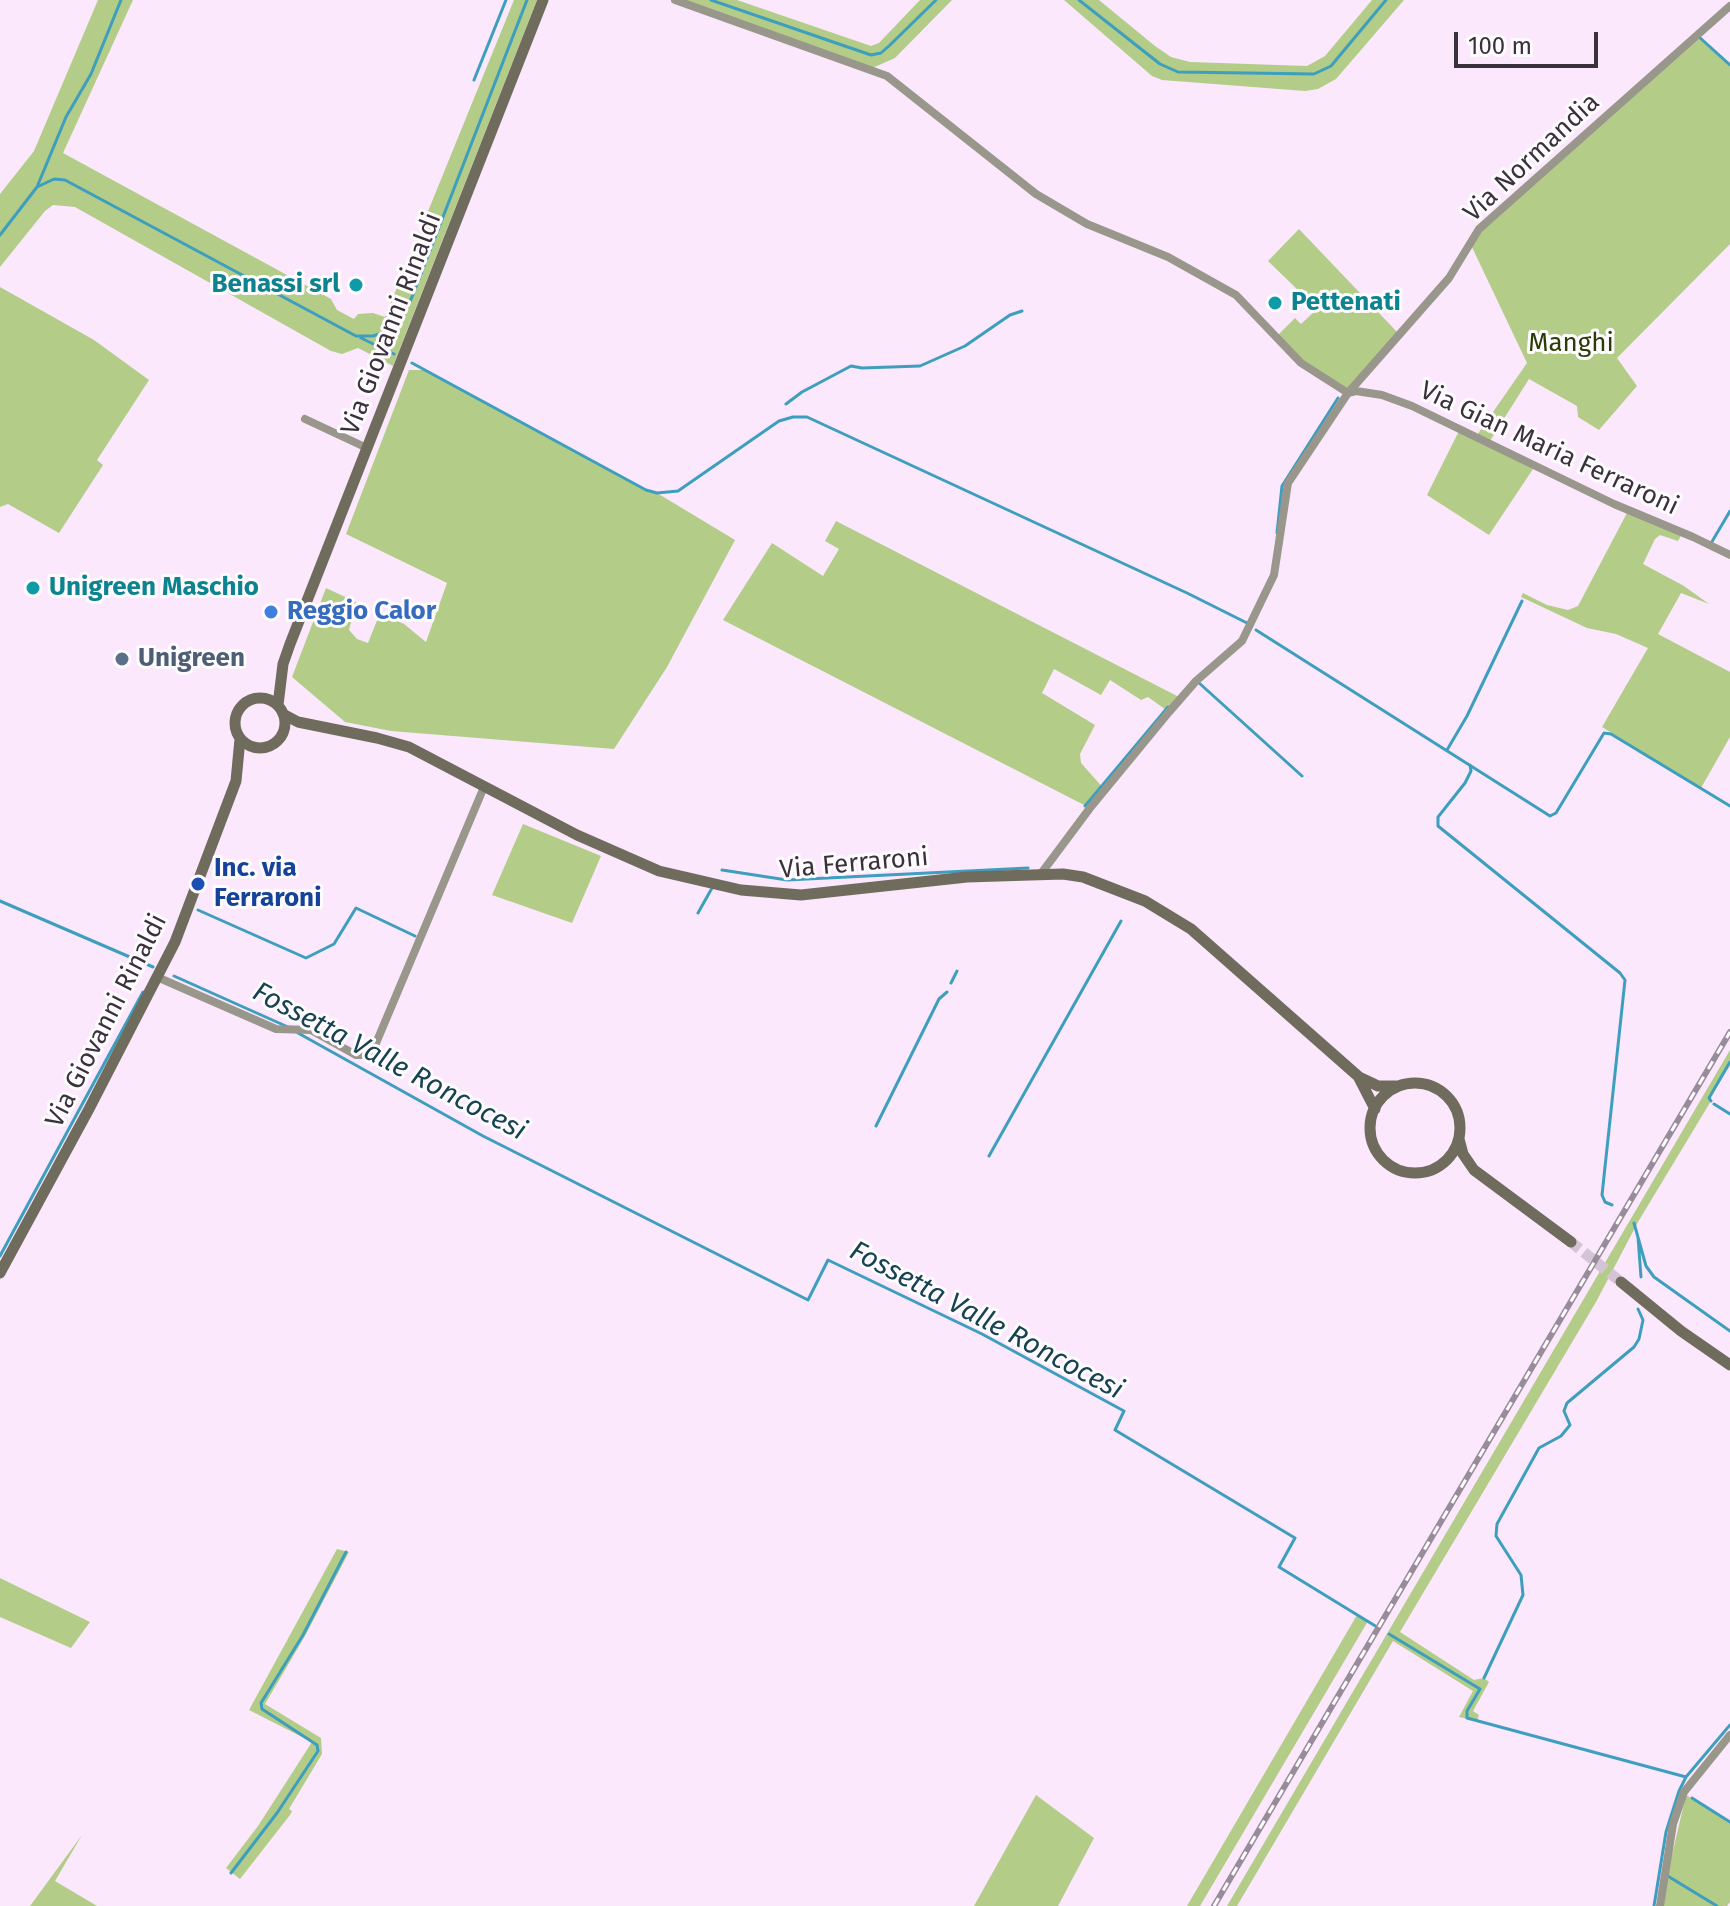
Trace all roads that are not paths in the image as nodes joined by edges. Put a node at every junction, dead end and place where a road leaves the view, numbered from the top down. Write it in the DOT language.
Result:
graph roads {
  1 [pos="543,0"];
  2 [pos="675,0"];
  3 [pos="1730,6"];
  4 [pos="1348,393"];
  5 [pos="305,419"];
  6 [pos="367,448"];
  7 [pos="1730,555"];
  8 [pos="283,664"];
  9 [pos="257,698"];
  10 [pos="280,710"];
  11 [pos="317,727"];
  12 [pos="280,738"];
  13 [pos="240,739"];
  14 [pos="261,749"];
  15 [pos="236,781"];
  16 [pos="484,787"];
  17 [pos="1040,875"];
  18 [pos="157,977"];
  19 [pos="1359,1077"];
  20 [pos="1398,1086"];
  21 [pos="1375,1109"];
  22 [pos="1459,1139"];
  23 [pos="1440,1165"];
  24 [pos="1474,1170"];
  25 [pos="1571,1242"];
  26 [pos="0,1273"];
  27 [pos="1621,1282"];
  28 [pos="1730,1365"];
  29 [pos="1730,1735"];
  30 [pos="1660,1906"];
  1 -- 6 [label="main road, Via Giovanni Rinaldi"];
  2 -- 4 [label="street, Via Gian Maria Ferraroni"];
  3 -- 4 [label="street, Via Normandia"];
  4 -- 7 [label="street, Via Gian Maria Ferraroni"];
  4 -- 17 [label="street"];
  5 -- 6 [label="street"];
  6 -- 8 [label="main road, Via Giovanni Rinaldi"];
  8 -- 9 [label="main road, Via Giovanni Rinaldi"];
  8 -- 10 [label="main road, Via Giovanni Rinaldi"];
  9 -- 10 [label="main road"];
  9 -- 13 [label="main road"];
  10 -- 11 [label="main road, Via Ferraroni"];
  10 -- 12 [label="main road"];
  11 -- 12 [label="main road, Via Ferraroni"];
  11 -- 16 [label="main road, Via Ferraroni"];
  12 -- 14 [label="main road"];
  13 -- 14 [label="main road"];
  13 -- 15 [label="main road, Via Giovanni Rinaldi"];
  14 -- 15 [label="main road, Via Giovanni Rinaldi"];
  15 -- 18 [label="main road, Via Giovanni Rinaldi"];
  16 -- 17 [label="main road, Via Ferraroni"];
  16 -- 18 [label="street"];
  17 -- 19 [label="main road, Via Ferraroni"];
  18 -- 26 [label="main road, Via Giovanni Rinaldi"];
  19 -- 20 [label="main road, Via Ferraroni"];
  19 -- 21 [label="main road, Via Ferraroni"];
  20 -- 21 [label="main road"];
  20 -- 22 [label="main road"];
  21 -- 23 [label="main road"];
  22 -- 23 [label="main road"];
  22 -- 24 [label="main road"];
  23 -- 24 [label="main road"];
  24 -- 25 [label="main road"];
  27 -- 28 [label="main road"];
  29 -- 30 [label="street"];
}
